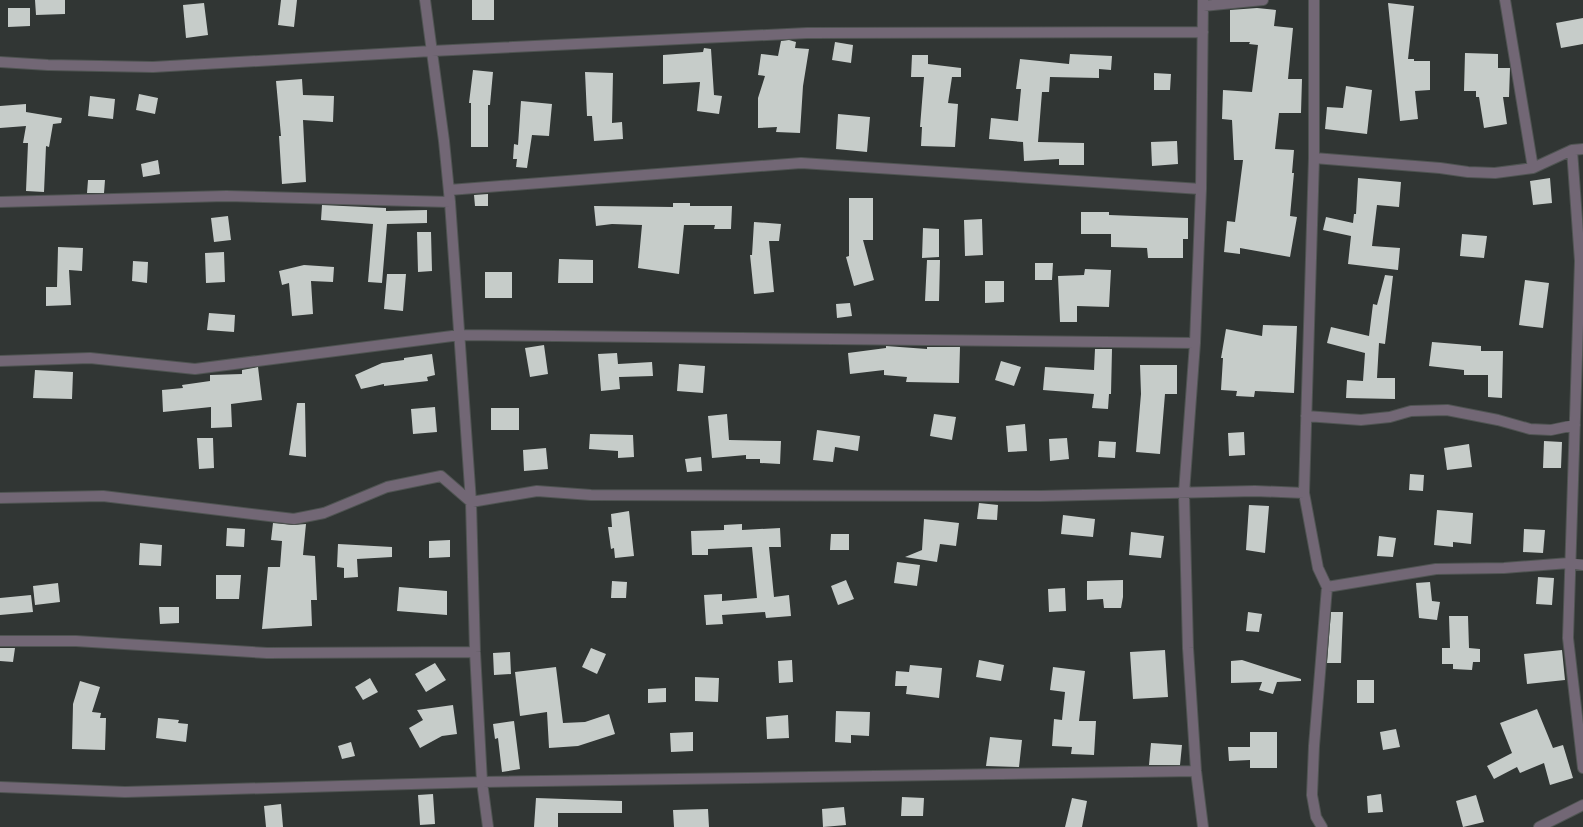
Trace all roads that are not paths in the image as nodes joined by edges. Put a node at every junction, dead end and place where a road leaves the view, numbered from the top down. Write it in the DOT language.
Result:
graph roads {
  1 [pos="425,0"];
  2 [pos="1263,0"];
  3 [pos="1314,0"];
  4 [pos="1505,0"];
  5 [pos="1203,3"];
  6 [pos="1203,32"];
  7 [pos="432,50"];
  8 [pos="0,62"];
  9 [pos="1583,149"];
  10 [pos="1572,150"];
  11 [pos="1314,158"];
  12 [pos="1533,168"];
  13 [pos="1201,189"];
  14 [pos="449,190"];
  15 [pos="0,202"];
  16 [pos="450,202"];
  17 [pos="460,335"];
  18 [pos="1195,343"];
  19 [pos="0,361"];
  20 [pos="1306,416"];
  21 [pos="1575,425"];
  22 [pos="1184,493"];
  23 [pos="1304,493"];
  24 [pos="0,498"];
  25 [pos="471,502"];
  26 [pos="1569,563"];
  27 [pos="1583,565"];
  28 [pos="1327,587"];
  29 [pos="0,641"];
  30 [pos="475,652"];
  31 [pos="1583,768"];
  32 [pos="1196,771"];
  33 [pos="482,782"];
  34 [pos="0,787"];
  35 [pos="1583,805"];
  36 [pos="488,827"];
  37 [pos="1203,827"];
  38 [pos="1322,827"];
  39 [pos="1539,827"];
  1 -- 7 [label="street"];
  2 -- 5 [label="street"];
  3 -- 11 [label="street"];
  4 -- 12 [label="street"];
  5 -- 6 [label="street"];
  6 -- 7 [label="street"];
  6 -- 13 [label="street"];
  7 -- 8 [label="street"];
  7 -- 14 [label="street"];
  9 -- 10 [label="street"];
  10 -- 12 [label="street"];
  10 -- 21 [label="street"];
  11 -- 12 [label="street"];
  11 -- 20 [label="street"];
  13 -- 14 [label="street"];
  13 -- 18 [label="street"];
  14 -- 16 [label="street"];
  15 -- 16 [label="street"];
  16 -- 17 [label="street"];
  17 -- 18 [label="street"];
  17 -- 19 [label="street"];
  17 -- 25 [label="street"];
  18 -- 22 [label="street"];
  20 -- 21 [label="street"];
  20 -- 23 [label="street"];
  21 -- 26 [label="street"];
  22 -- 23 [label="street"];
  22 -- 25 [label="street"];
  22 -- 32 [label="street"];
  23 -- 28 [label="street"];
  24 -- 25 [label="street"];
  25 -- 30 [label="street"];
  26 -- 27 [label="street"];
  26 -- 28 [label="street"];
  26 -- 31 [label="street"];
  28 -- 38 [label="street"];
  29 -- 30 [label="street"];
  30 -- 33 [label="street"];
  32 -- 33 [label="street"];
  32 -- 37 [label="street"];
  33 -- 34 [label="street"];
  33 -- 36 [label="street"];
  35 -- 39 [label="street"];
}
